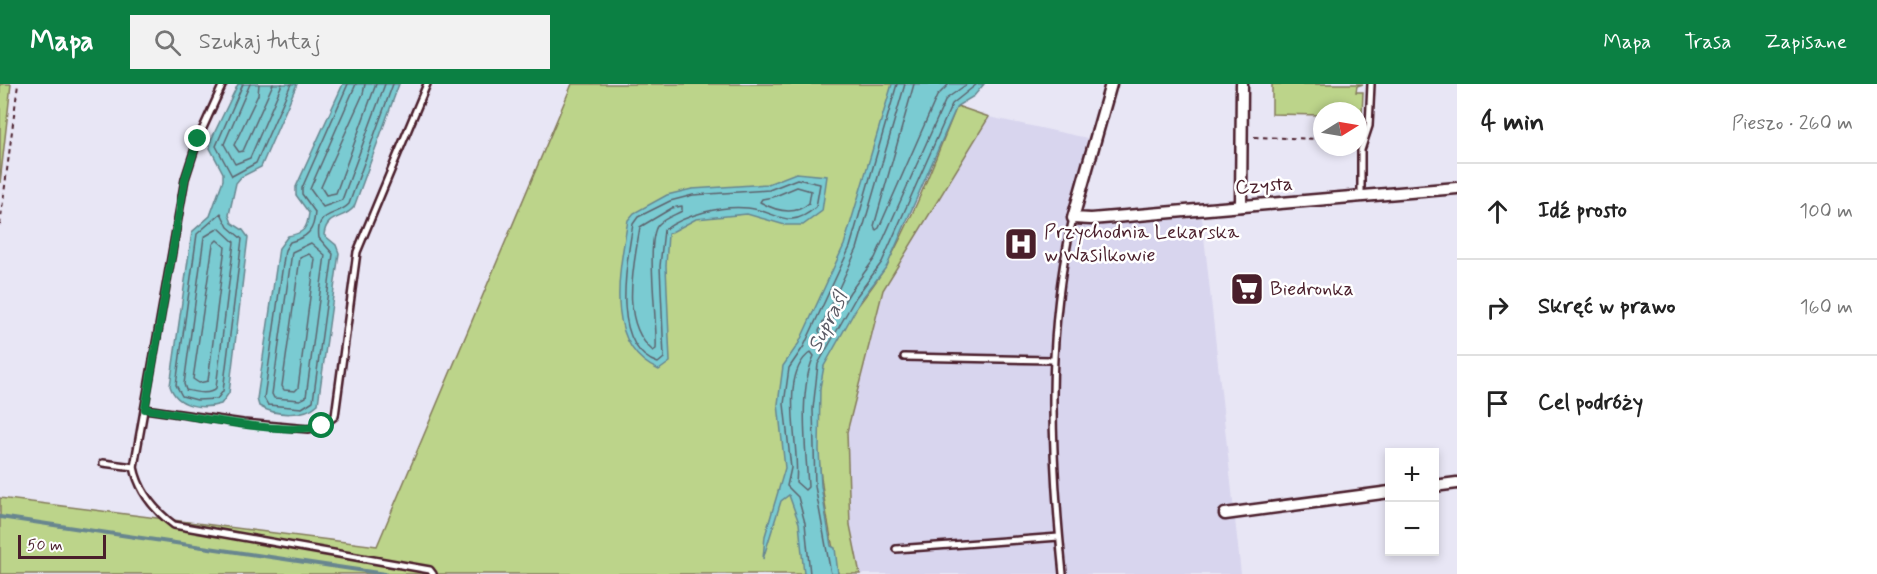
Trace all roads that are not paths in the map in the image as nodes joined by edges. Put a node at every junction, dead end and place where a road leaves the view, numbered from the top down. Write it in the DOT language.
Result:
graph roads {
  1 [pos="223,84"];
  2 [pos="427,84"];
  3 [pos="1111,84"];
  4 [pos="1242,84"];
  5 [pos="1371,84"];
  6 [pos="1457,188"];
  7 [pos="1361,196"];
  8 [pos="1241,206"];
  9 [pos="1073,218"];
  10 [pos="904,357"];
  11 [pos="1052,360"];
  12 [pos="145,409"];
  13 [pos="103,463"];
  14 [pos="134,467"];
  15 [pos="1457,483"];
  16 [pos="1439,485"];
  17 [pos="1385,493"];
  18 [pos="1226,514"];
  19 [pos="1059,537"];
  20 [pos="896,549"];
  21 [pos="433,574"];
  22 [pos="1063,574"];
  1 -- 12 [label="lane"];
  2 -- 12 [label="lane"];
  3 -- 9 [label="street"];
  4 -- 8 [label="street"];
  5 -- 7 [label="lane"];
  6 -- 7 [label="street, Czysta"];
  7 -- 8 [label="street, Czysta"];
  8 -- 9 [label="street, Czysta"];
  9 -- 11 [label="lane"];
  10 -- 11 [label="lane"];
  11 -- 19 [label="lane"];
  12 -- 14 [label="lane"];
  13 -- 14 [label="lane"];
  14 -- 21 [label="lane"];
  15 -- 16 [label="street"];
  17 -- 18 [label="street"];
  19 -- 20 [label="lane"];
  19 -- 22 [label="lane"];
}
